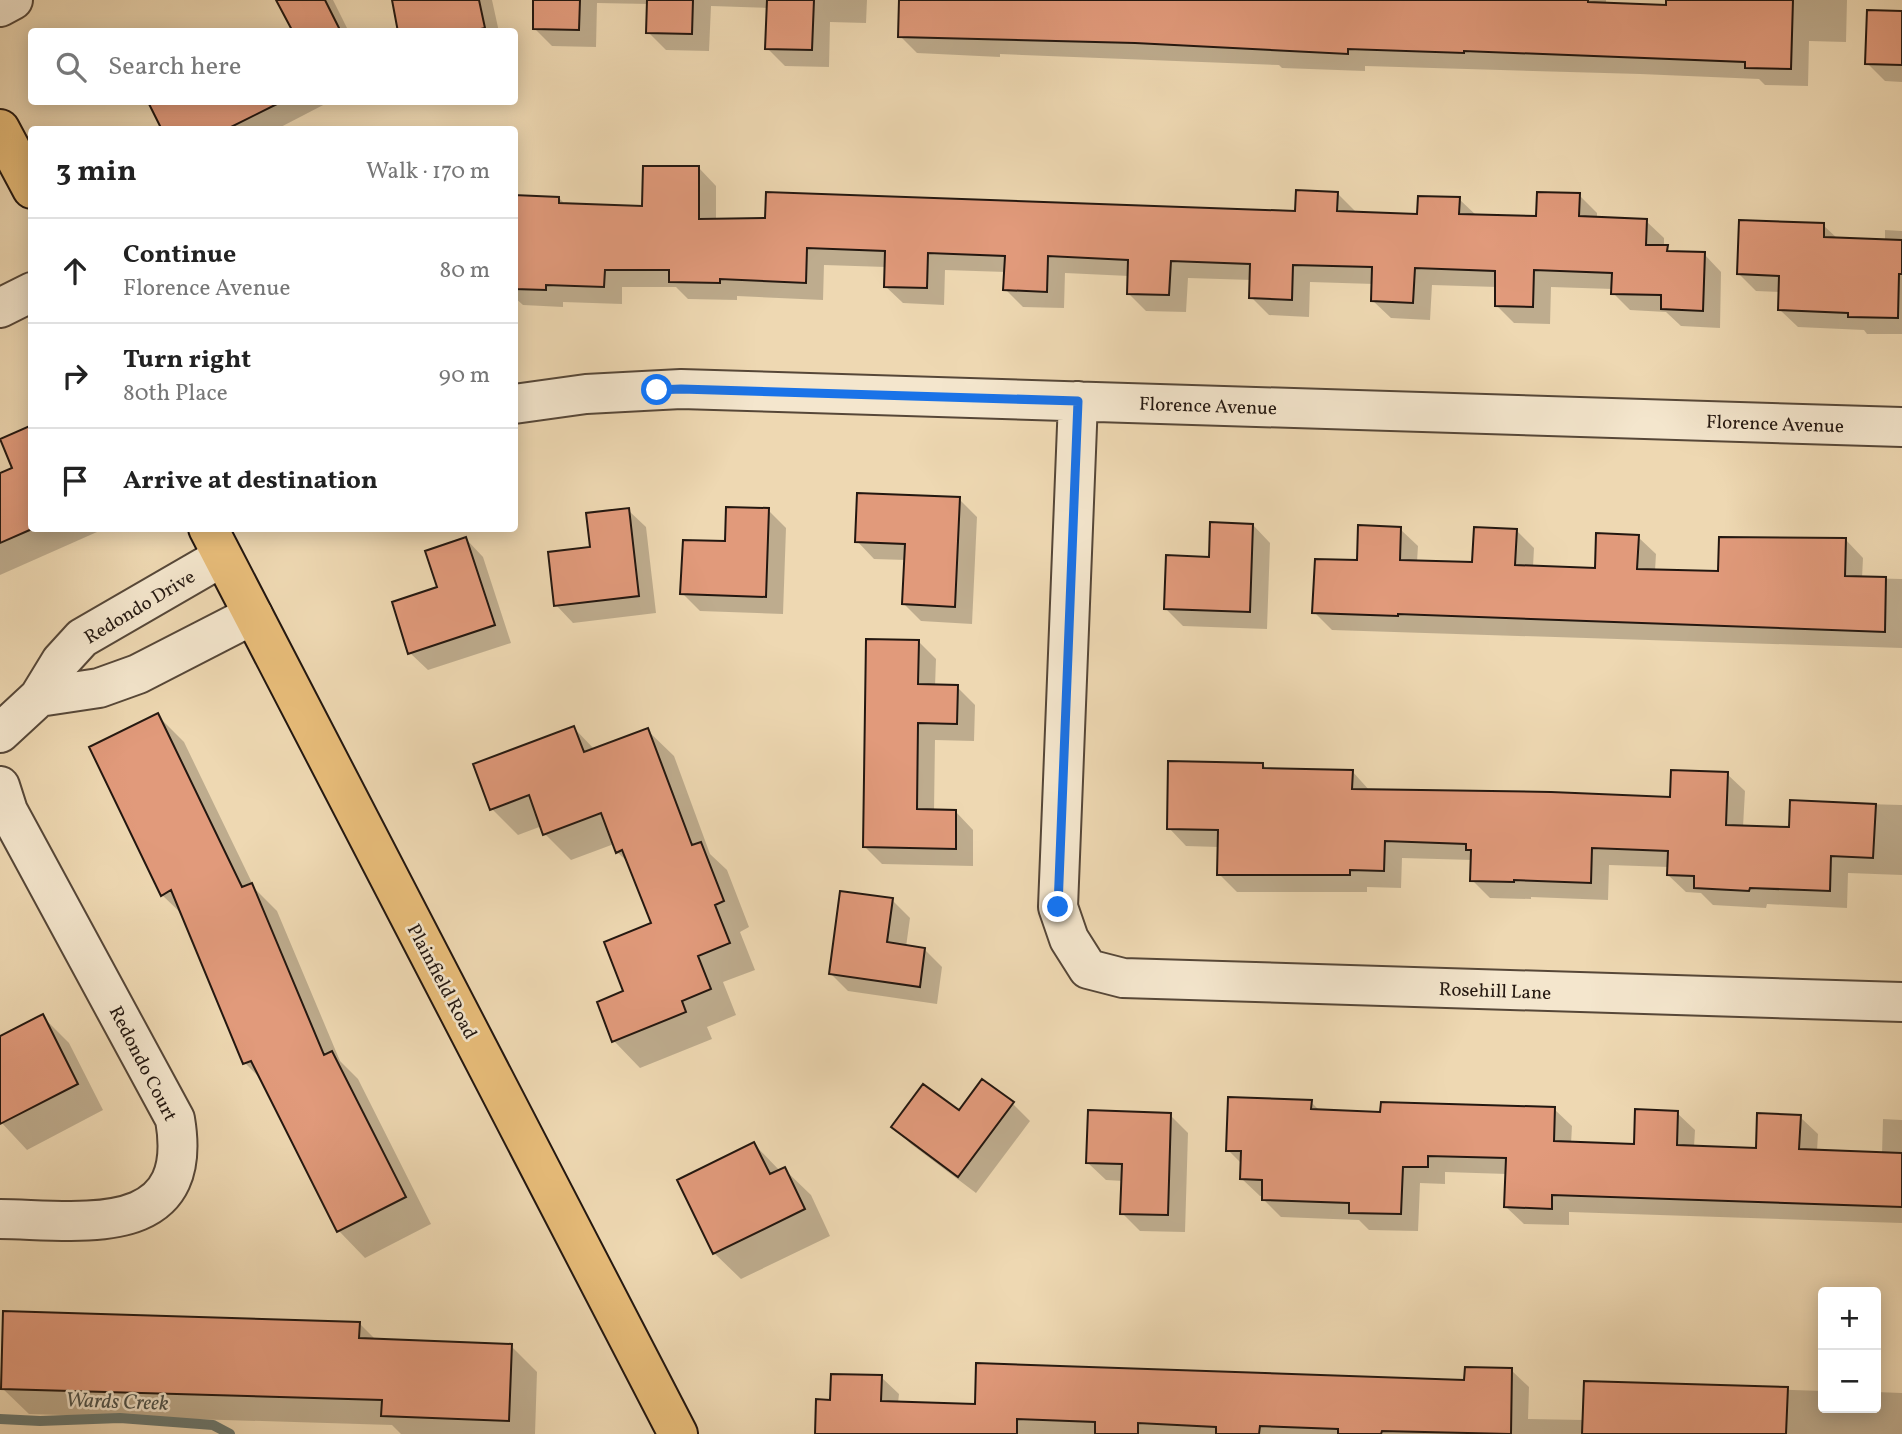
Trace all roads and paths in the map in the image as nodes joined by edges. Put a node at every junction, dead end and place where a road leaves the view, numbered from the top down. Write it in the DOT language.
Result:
graph roads {
  1 [pos="13,0"];
  2 [pos="0,7"];
  3 [pos="0,129"];
  4 [pos="28,182"];
  5 [pos="28,294"];
  6 [pos="0,308"];
  7 [pos="1078,401"];
  8 [pos="518,403"];
  9 [pos="1902,427"];
  10 [pos="215,543"];
  11 [pos="253,615"];
  12 [pos="39,697"];
  13 [pos="0,733"];
  14 [pos="0,786"];
  15 [pos="1902,1002"];
  16 [pos="0,1219"];
  17 [pos="678,1434"];
  1 -- 2 [label="street"];
  3 -- 4 [label="main road"];
  5 -- 6 [label="street"];
  7 -- 8 [label="street, Florence Avenue"];
  7 -- 9 [label="street, Florence Avenue"];
  7 -- 15 [label="street, Rosehill Lane"];
  10 -- 11 [label="main road, Plainfield Road"];
  10 -- 12 [label="street, Redondo Drive"];
  11 -- 12 [label="street"];
  11 -- 17 [label="main road, Plainfield Road"];
  12 -- 13 [label="street, Redondo Drive"];
  14 -- 16 [label="street, Redondo Court"];
}
